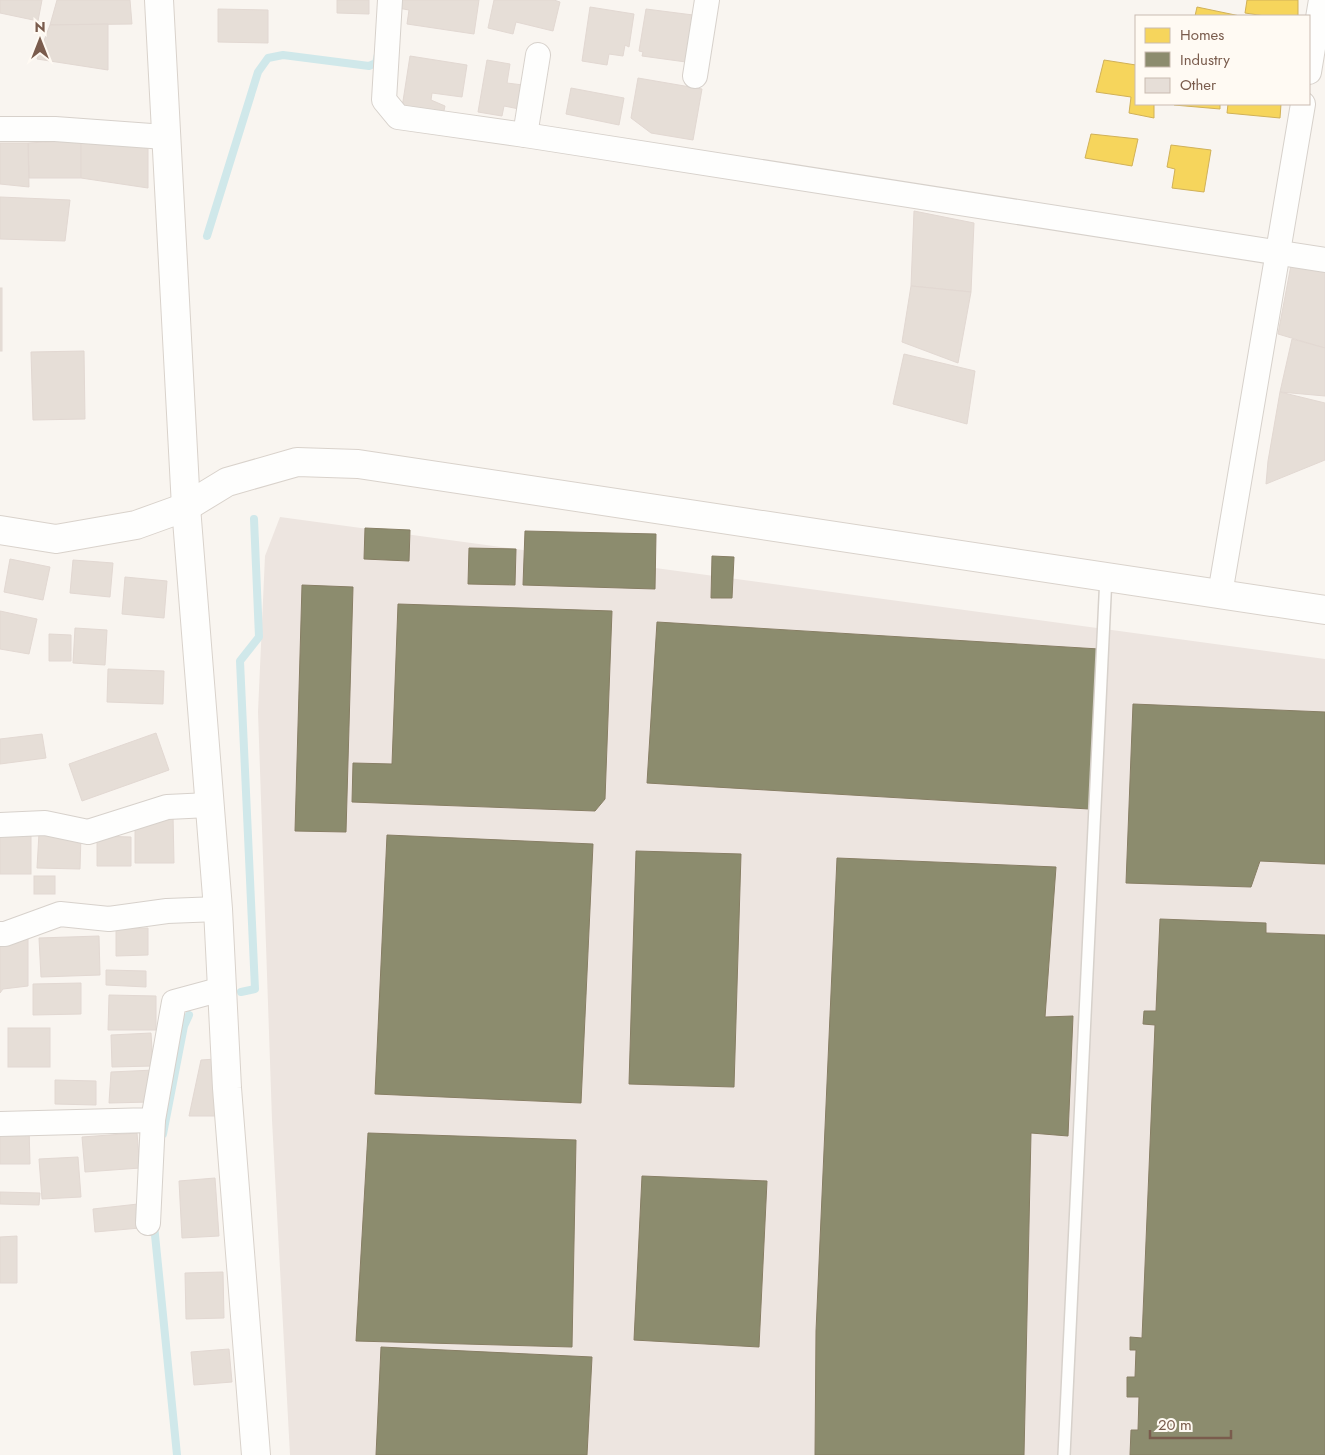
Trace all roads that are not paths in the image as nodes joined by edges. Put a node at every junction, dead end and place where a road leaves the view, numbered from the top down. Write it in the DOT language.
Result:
graph roads {
  1 [pos="158,0"];
  2 [pos="390,0"];
  3 [pos="707,0"];
  4 [pos="1321,0"];
  5 [pos="538,55"];
  6 [pos="1310,66"];
  7 [pos="695,76"];
  8 [pos="1303,105"];
  9 [pos="0,129"];
  10 [pos="525,135"];
  11 [pos="165,137"];
  12 [pos="1278,252"];
  13 [pos="1325,260"];
  14 [pos="186,507"];
  15 [pos="0,530"];
  16 [pos="1106,576"];
  17 [pos="1220,594"];
  18 [pos="1325,610"];
  19 [pos="209,805"];
  20 [pos="0,825"];
  21 [pos="218,908"];
  22 [pos="0,934"];
  23 [pos="222,989"];
  24 [pos="153,1120"];
  25 [pos="0,1124"];
  26 [pos="148,1224"];
  27 [pos="256,1455"];
  28 [pos="1064,1455"];
  1 -- 11 [label="street"];
  2 -- 10 [label="street"];
  3 -- 7 [label="street"];
  4 -- 6 [label="street"];
  5 -- 10 [label="street"];
  8 -- 12 [label="street"];
  9 -- 11 [label="street"];
  10 -- 12 [label="street"];
  11 -- 14 [label="street"];
  12 -- 13 [label="street"];
  12 -- 17 [label="street"];
  14 -- 15 [label="street"];
  14 -- 16 [label="street"];
  14 -- 19 [label="street"];
  16 -- 17 [label="street"];
  16 -- 28 [label="lane"];
  17 -- 18 [label="street"];
  19 -- 20 [label="street"];
  19 -- 21 [label="street"];
  21 -- 22 [label="street"];
  21 -- 23 [label="street"];
  23 -- 24 [label="street"];
  23 -- 27 [label="street"];
  24 -- 25 [label="street"];
  24 -- 26 [label="street"];
}
